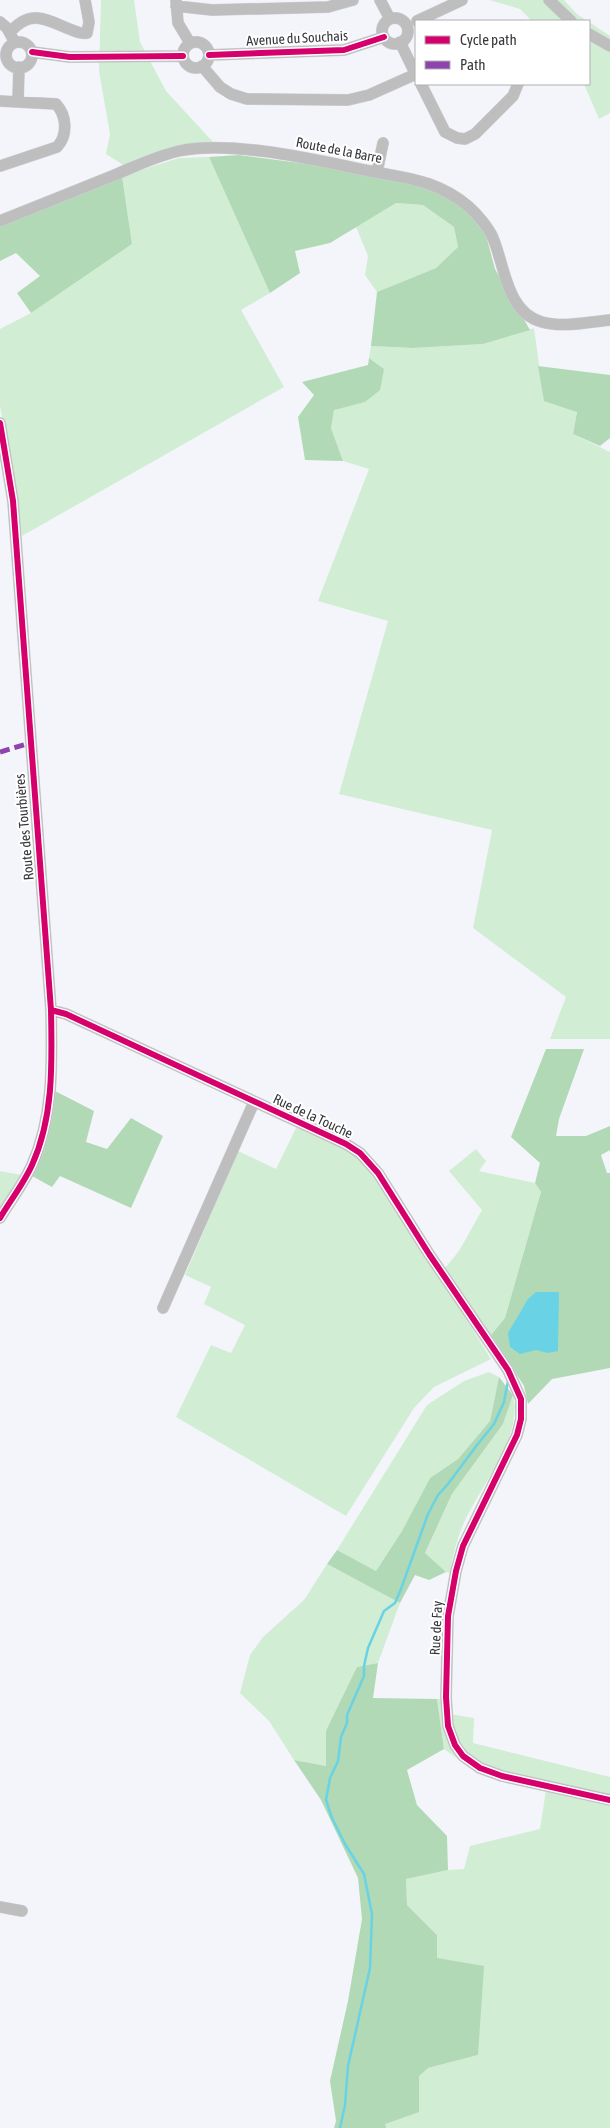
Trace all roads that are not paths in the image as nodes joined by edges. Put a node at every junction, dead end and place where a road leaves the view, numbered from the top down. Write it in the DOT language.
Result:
graph roads {
  1 [pos="85,0"];
  2 [pos="353,0"];
  3 [pos="380,0"];
  4 [pos="462,0"];
  5 [pos="549,0"];
  6 [pos="176,3"];
  7 [pos="390,19"];
  8 [pos="419,20"];
  9 [pos="570,20"];
  10 [pos="0,22"];
  11 [pos="413,23"];
  12 [pos="590,35"];
  13 [pos="384,37"];
  14 [pos="400,42"];
  15 [pos="8,43"];
  16 [pos="190,43"];
  17 [pos="610,46"];
  18 [pos="209,55"];
  19 [pos="183,56"];
  20 [pos="4,59"];
  21 [pos="26,61"];
  22 [pos="202,66"];
  23 [pos="415,72"];
  24 [pos="415,74"];
  25 [pos="422,85"];
  26 [pos="518,85"];
  27 [pos="0,101"];
  28 [pos="18,101"];
  29 [pos="383,142"];
  30 [pos="0,166"];
  31 [pos="377,172"];
  32 [pos="0,221"];
  33 [pos="610,320"];
  34 [pos="0,424"];
  35 [pos="51,1010"];
  36 [pos="254,1102"];
  37 [pos="0,1218"];
  38 [pos="163,1308"];
  39 [pos="503,1362"];
  40 [pos="610,1800"];
  41 [pos="0,1907"];
  42 [pos="22,1911"];
  1 -- 15 [label="street"];
  2 -- 6 [label="street"];
  3 -- 7 [label="street"];
  4 -- 8 [label="street"];
  5 -- 9 [label="street"];
  6 -- 16 [label="street"];
  7 -- 11 [label="street"];
  7 -- 13 [label="street"];
  10 -- 15 [label="street"];
  11 -- 14 [label="street"];
  12 -- 17 [label="street"];
  13 -- 14 [label="street"];
  13 -- 18 [label="street, Avenue du Souchais"];
  14 -- 23 [label="street"];
  15 -- 20 [label="street"];
  15 -- 21 [label="street"];
  16 -- 18 [label="street"];
  16 -- 19 [label="street"];
  18 -- 22 [label="street"];
  19 -- 21 [label="street"];
  19 -- 22 [label="street"];
  20 -- 21 [label="street"];
  21 -- 28 [label="street"];
  22 -- 24 [label="street"];
  25 -- 26 [label="street"];
  27 -- 28 [label="street"];
  28 -- 30 [label="street"];
  29 -- 31 [label="street"];
  31 -- 32 [label="street, Route de la Barre"];
  31 -- 33 [label="street, Route de la Barre"];
  34 -- 35 [label="street, Route des Tourbières"];
  35 -- 36 [label="street, Rue de la Touche"];
  35 -- 37 [label="street, Route des Tourbières"];
  36 -- 38 [label="street, Rue de la Touche"];
  36 -- 39 [label="street, Rue de la Touche"];
  39 -- 40 [label="street, Rue de Fay"];
  41 -- 42 [label="street"];
}
